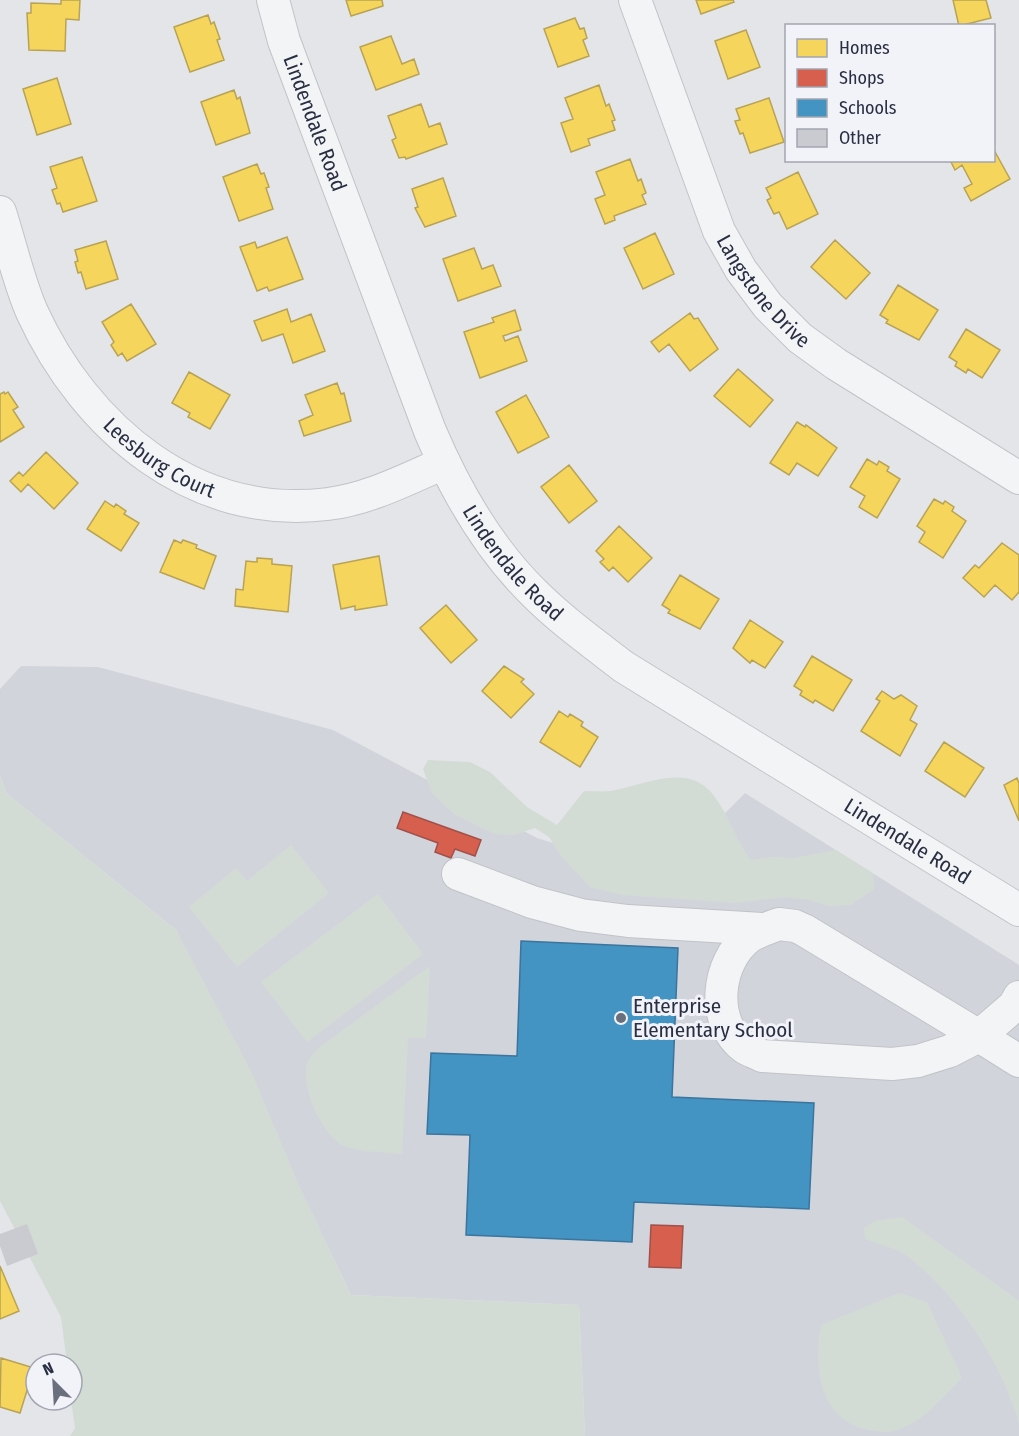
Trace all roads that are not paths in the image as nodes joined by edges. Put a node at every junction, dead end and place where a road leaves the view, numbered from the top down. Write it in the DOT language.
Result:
graph roads {
  1 [pos="273,0"];
  2 [pos="635,0"];
  3 [pos="0,212"];
  4 [pos="444,464"];
  5 [pos="1019,478"];
  6 [pos="458,874"];
  7 [pos="1019,910"];
  8 [pos="762,929"];
  9 [pos="1019,997"];
  10 [pos="979,1036"];
  11 [pos="1019,1061"];
  1 -- 4 [label="street, Lindendale Road"];
  2 -- 5 [label="street, Langstone Drive"];
  3 -- 4 [label="street, Leesburg Court"];
  4 -- 7 [label="street, Lindendale Road"];
  6 -- 8 [label="street"];
  8 -- 10 [label="street"];
  8 -- 10 [label="street"];
  9 -- 10 [label="street"];
  10 -- 11 [label="street"];
}
